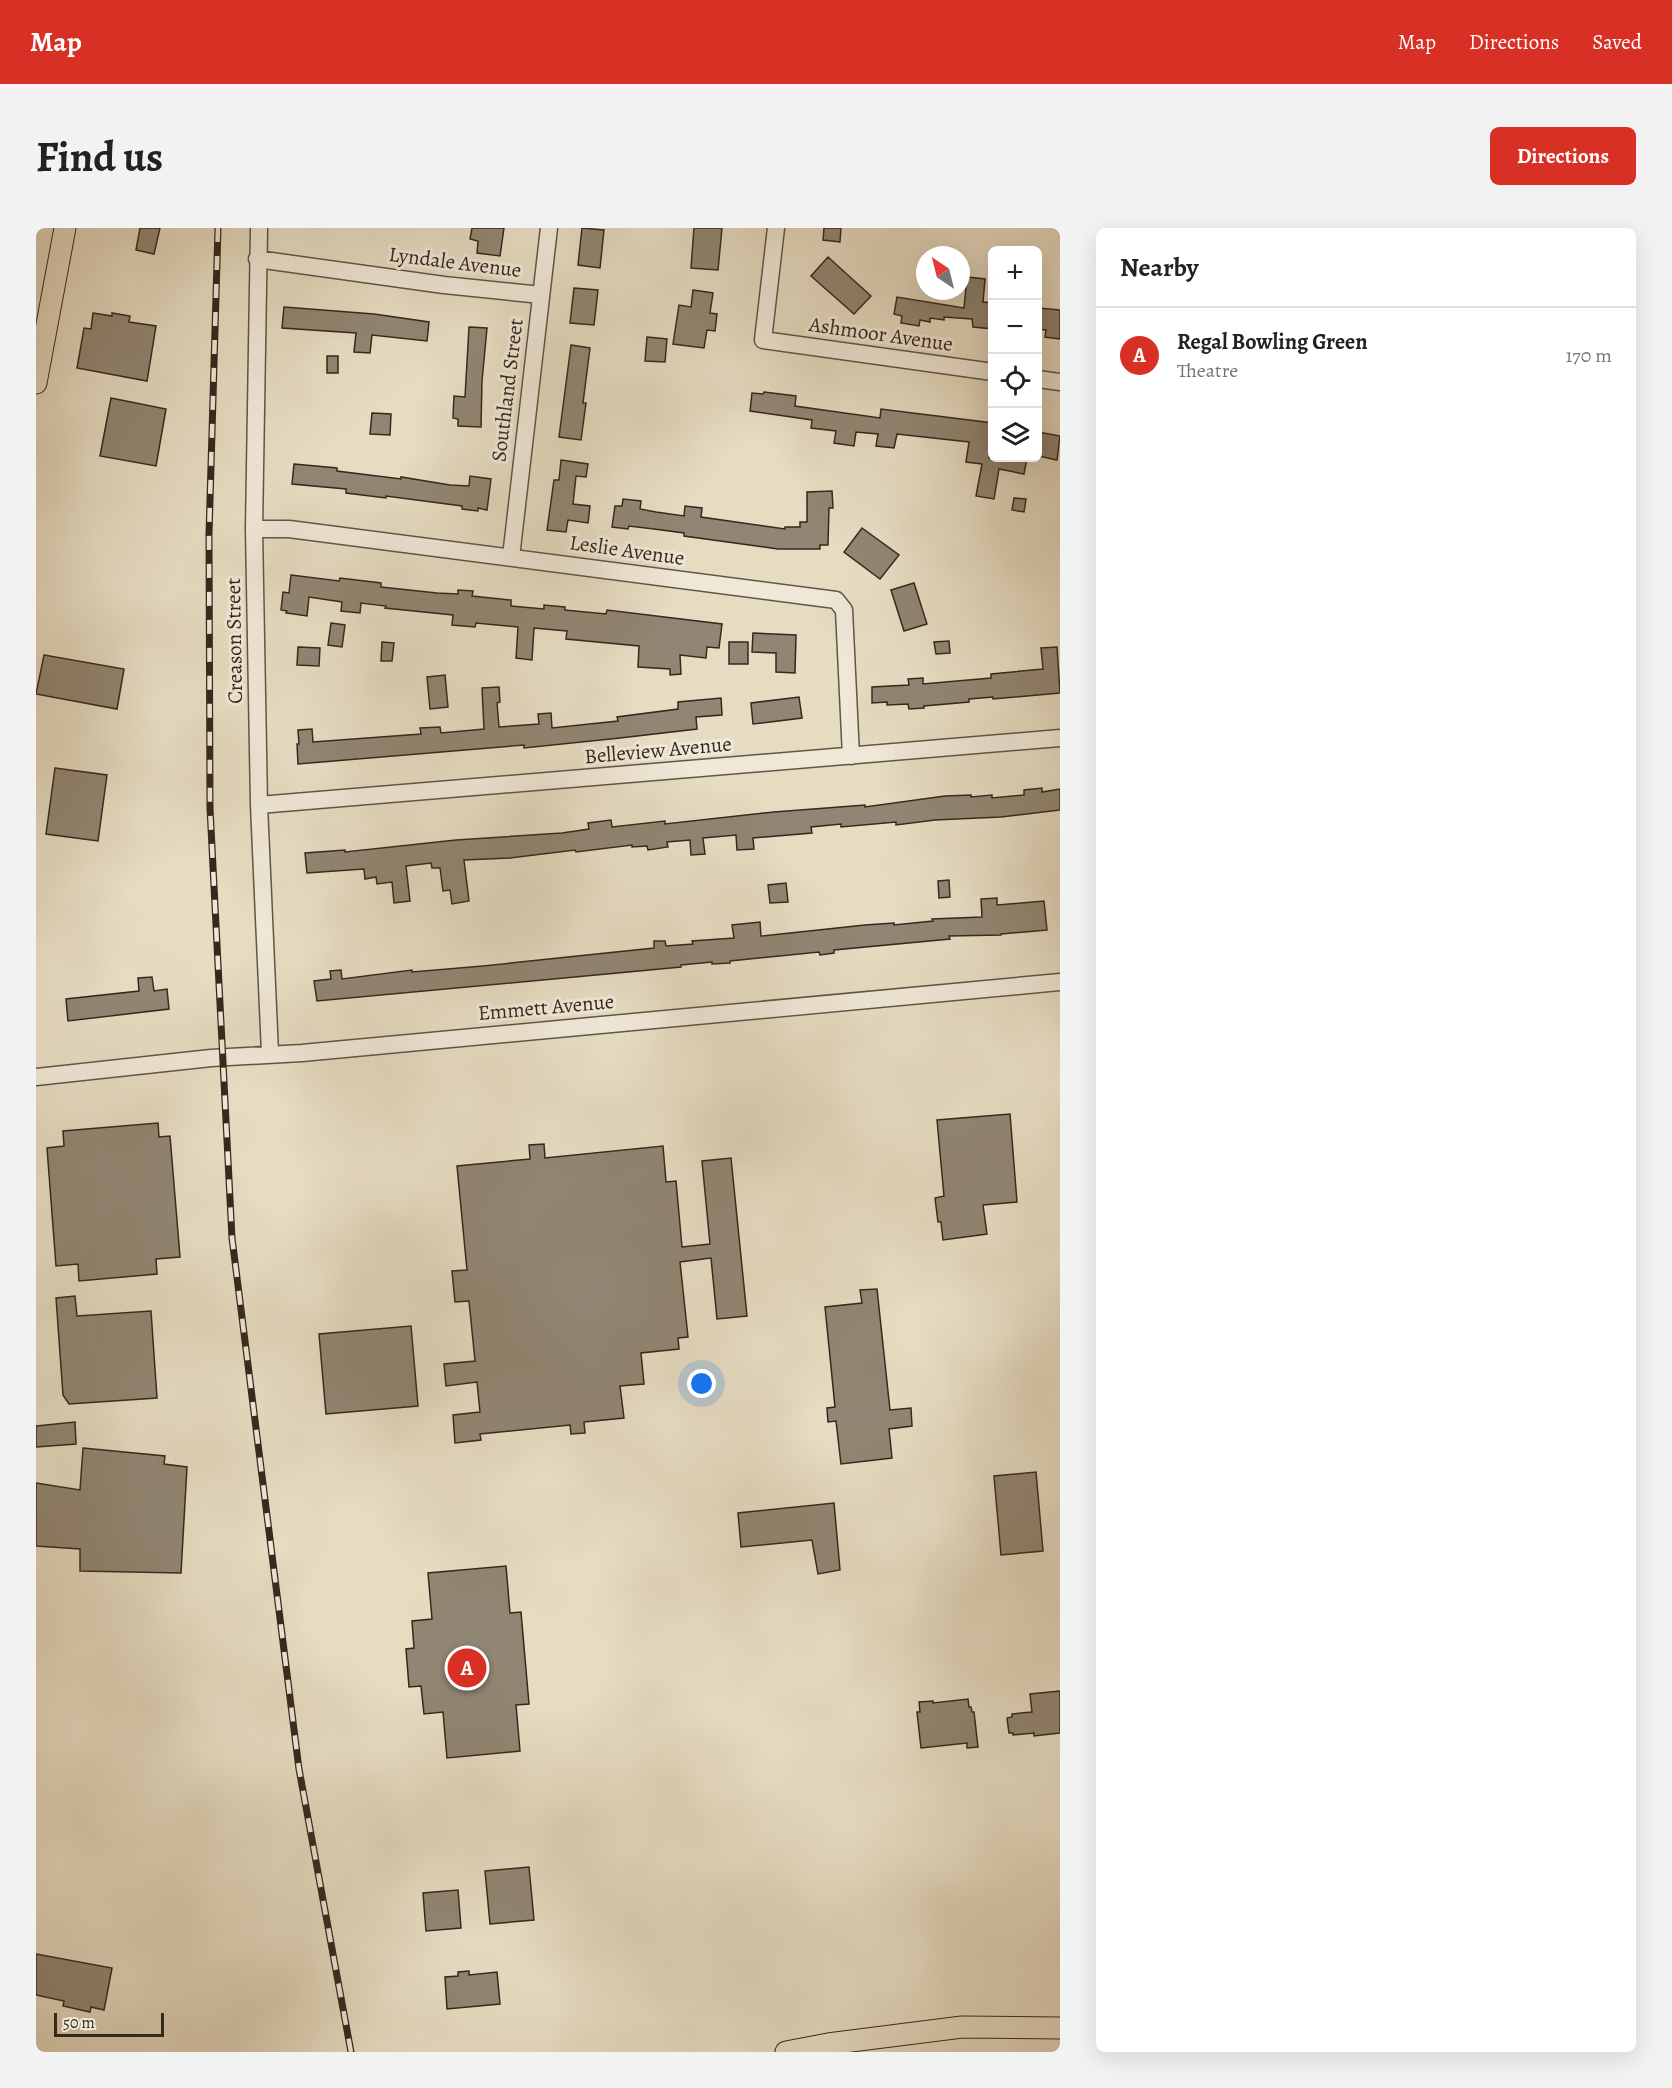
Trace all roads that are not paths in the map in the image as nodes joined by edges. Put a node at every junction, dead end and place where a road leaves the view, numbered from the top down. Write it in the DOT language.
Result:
graph roads {
  1 [pos="65,228"];
  2 [pos="259,228"];
  3 [pos="549,228"];
  4 [pos="776,228"];
  5 [pos="258,259"];
  6 [pos="541,295"];
  7 [pos="988,371"];
  8 [pos="1042,380"];
  9 [pos="1060,382"];
  10 [pos="36,383"];
  11 [pos="254,529"];
  12 [pos="511,557"];
  13 [pos="1060,738"];
  14 [pos="851,756"];
  15 [pos="259,806"];
  16 [pos="1060,982"];
  17 [pos="270,1053"];
  18 [pos="36,1077"];
  19 [pos="1060,2028"];
  20 [pos="786,2052"];
  1 -- 10 [label="main road"];
  2 -- 5 [label="street, Creason Street"];
  3 -- 6 [label="street, Southland Street"];
  4 -- 7 [label="street, Ashmoor Avenue"];
  5 -- 6 [label="street, Lyndale Avenue"];
  5 -- 11 [label="street, Creason Street"];
  6 -- 12 [label="street, Southland Street"];
  8 -- 9 [label="street"];
  11 -- 12 [label="street, Leslie Avenue"];
  11 -- 15 [label="street, Creason Street"];
  12 -- 14 [label="street, Leslie Avenue"];
  13 -- 14 [label="street, Belleview Avenue"];
  14 -- 15 [label="street, Belleview Avenue"];
  15 -- 17 [label="street, Creason Street"];
  16 -- 17 [label="street, Emmett Avenue"];
  17 -- 18 [label="street, Emmett Avenue"];
  19 -- 20 [label="main road"];
}
